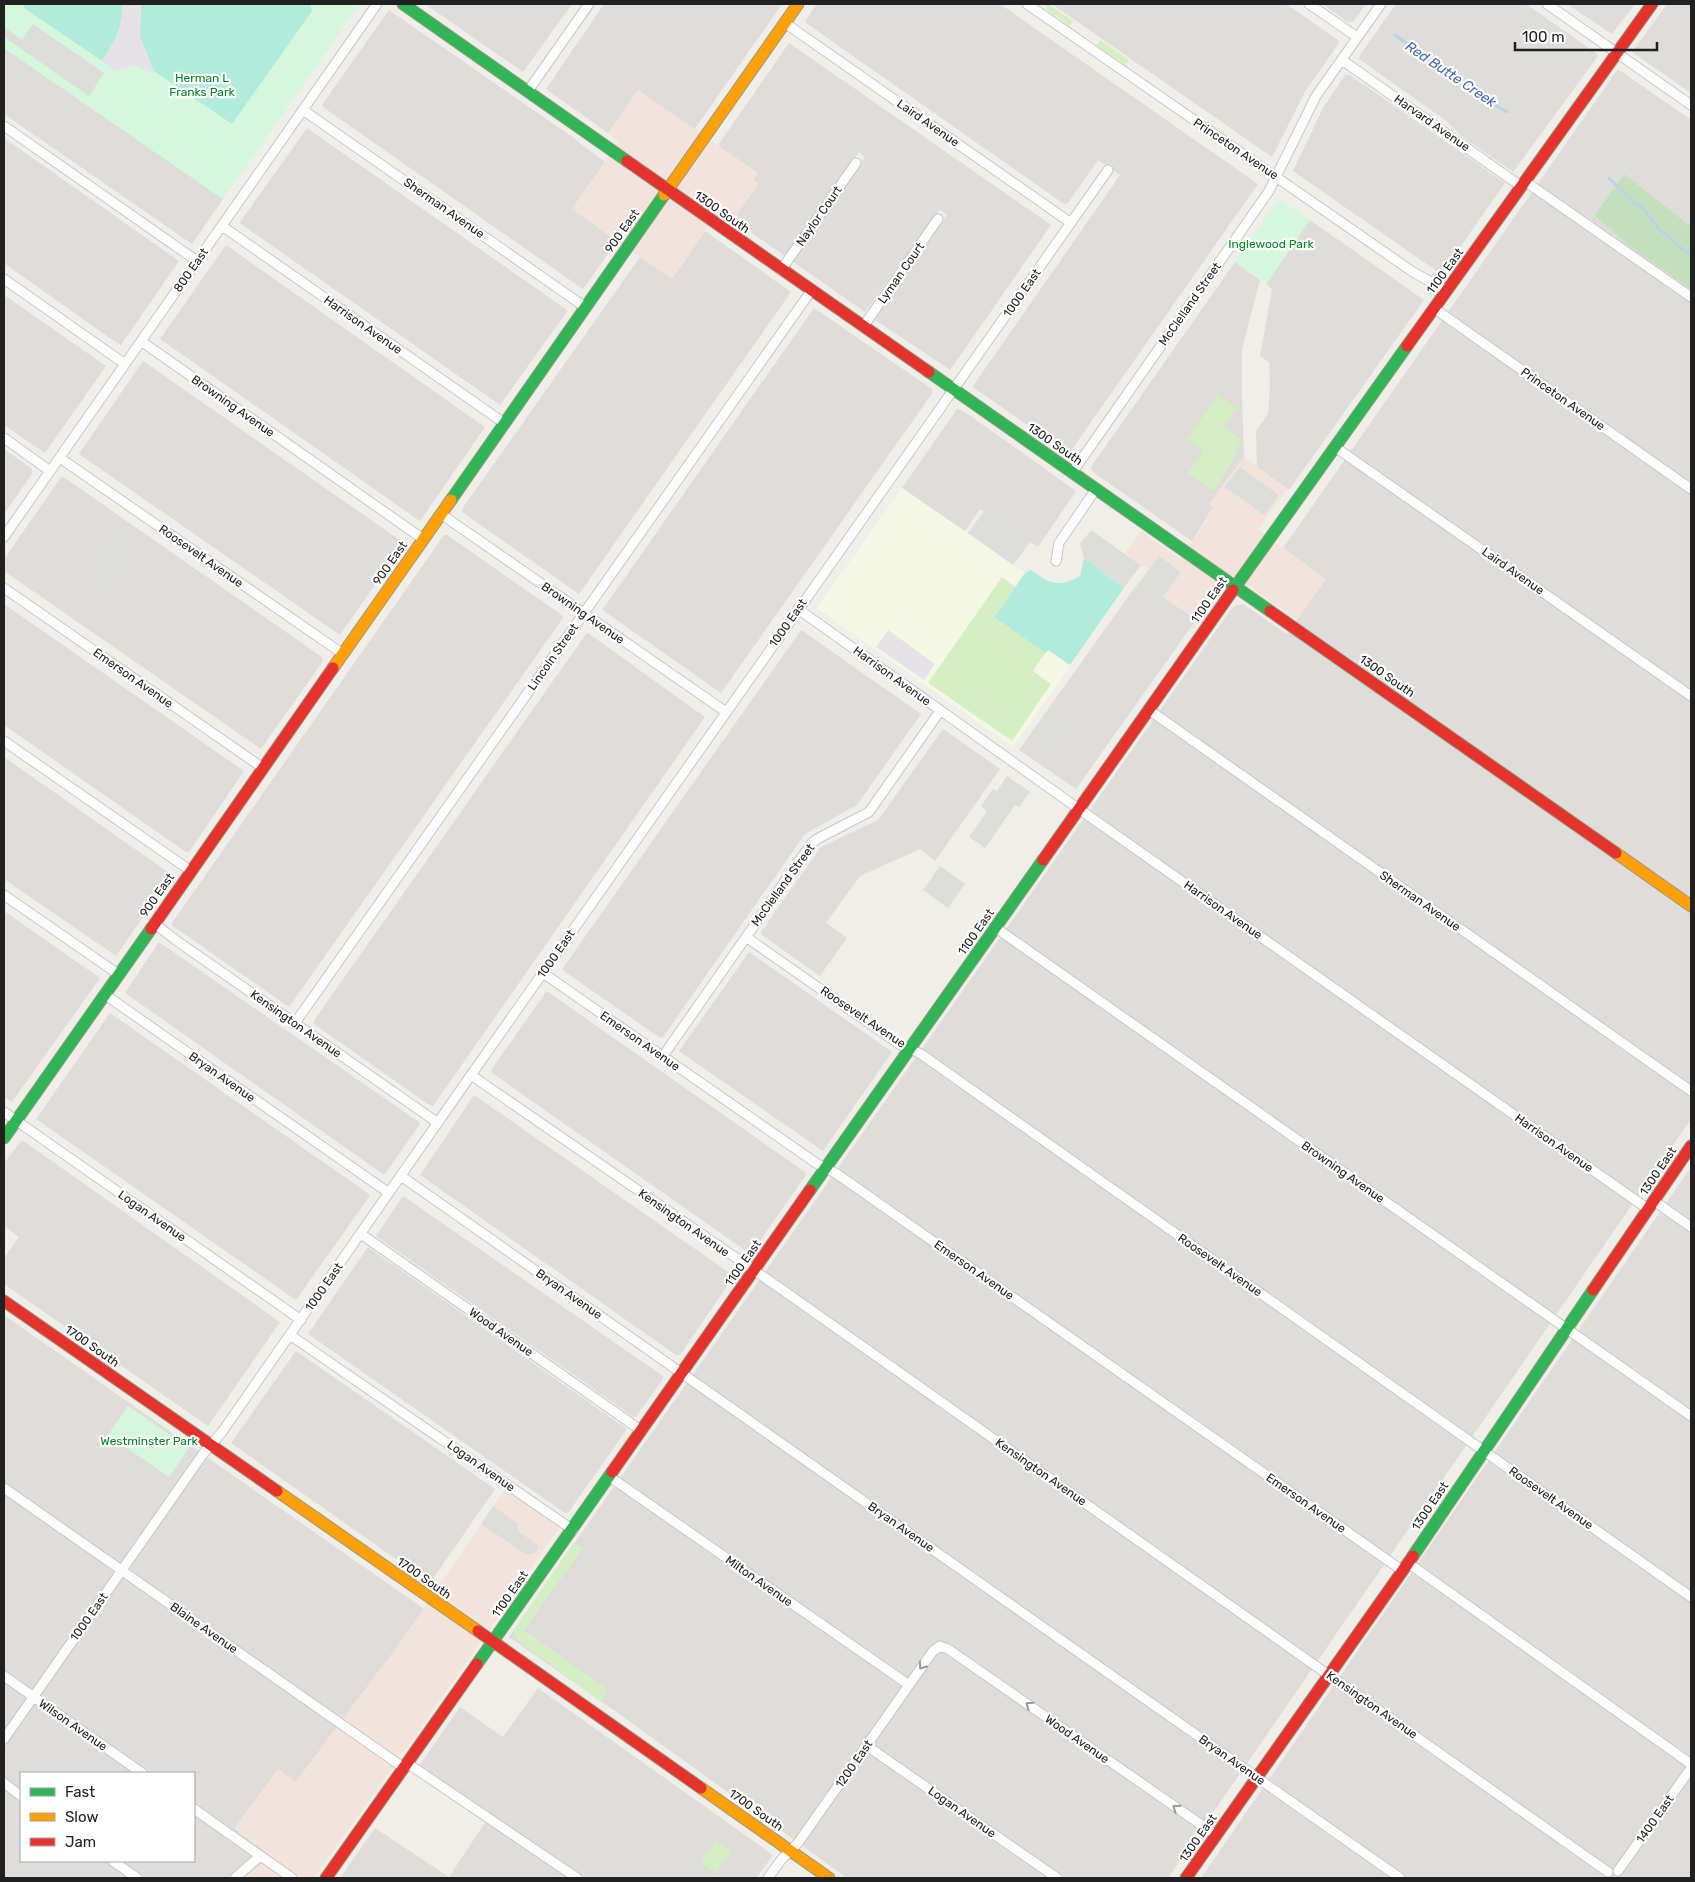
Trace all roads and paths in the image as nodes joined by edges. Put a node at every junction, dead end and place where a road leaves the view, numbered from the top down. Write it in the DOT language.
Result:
graph roads {
  1 [pos="377,4"];
  2 [pos="403,4"];
  3 [pos="589,4"];
  4 [pos="798,4"];
  5 [pos="1027,4"];
  6 [pos="1309,4"];
  7 [pos="1381,4"];
  8 [pos="1547,4"];
  9 [pos="1652,4"];
  10 [pos="785,23"];
  11 [pos="1357,37"];
  12 [pos="1617,53"];
  13 [pos="1342,60"];
  14 [pos="528,91"];
  15 [pos="1691,105"];
  16 [pos="303,110"];
  17 [pos="4,126"];
  18 [pos="856,163"];
  19 [pos="1108,170"];
  20 [pos="1276,177"];
  21 [pos="1524,185"];
  22 [pos="668,190"];
  23 [pos="938,219"];
  24 [pos="1071,223"];
  25 [pos="222,226"];
  26 [pos="197,261"];
  27 [pos="781,270"];
  28 [pos="4,279"];
  29 [pos="811,291"];
  30 [pos="1447,291"];
  31 [pos="1691,297"];
  32 [pos="585,307"];
  33 [pos="1435,309"];
  34 [pos="863,327"];
  35 [pos="141,341"];
  36 [pos="125,364"];
  37 [pos="953,390"];
  38 [pos="504,423"];
  39 [pos="4,438"];
  40 [pos="1335,447"];
  41 [pos="60,458"];
  42 [pos="50,471"];
  43 [pos="1072,473"];
  44 [pos="1096,489"];
  45 [pos="1691,489"];
  46 [pos="441,514"];
  47 [pos="4,537"];
  48 [pos="423,539"];
  49 [pos="1056,561"];
  50 [pos="1235,587"];
  51 [pos="4,588"];
  52 [pos="798,609"];
  53 [pos="584,614"];
  54 [pos="343,654"];
  55 [pos="1691,696"];
  56 [pos="1149,710"];
  57 [pos="940,711"];
  58 [pos="726,712"];
  59 [pos="4,741"];
  60 [pos="263,768"];
  61 [pos="1079,809"];
  62 [pos="191,871"];
  63 [pos="4,895"];
  64 [pos="1691,906"];
  65 [pos="154,923"];
  66 [pos="996,928"];
  67 [pos="746,937"];
  68 [pos="543,973"];
  69 [pos="118,974"];
  70 [pos="104,994"];
  71 [pos="295,1023"];
  72 [pos="910,1049"];
  73 [pos="662,1056"];
  74 [pos="471,1075"];
  75 [pos="1691,1091"];
  76 [pos="4,1112"];
  77 [pos="16,1121"];
  78 [pos="438,1123"];
  79 [pos="4,1138"];
  80 [pos="1691,1146"];
  81 [pos="827,1168"];
  82 [pos="401,1176"];
  83 [pos="389,1193"];
  84 [pos="1651,1205"];
  85 [pos="1691,1227"];
  86 [pos="361,1234"];
  87 [pos="754,1272"];
  88 [pos="4,1301"];
  89 [pos="301,1320"];
  90 [pos="1567,1329"];
  91 [pos="290,1334"];
  92 [pos="682,1374"];
  93 [pos="1691,1416"];
  94 [pos="642,1431"];
  95 [pos="211,1446"];
  96 [pos="1485,1451"];
  97 [pos="610,1477"];
  98 [pos="4,1488"];
  99 [pos="573,1530"];
  100 [pos="1406,1567"];
  101 [pos="122,1570"];
  102 [pos="1691,1597"];
  103 [pos="493,1642"];
  104 [pos="937,1648"];
  105 [pos="1329,1675"];
  106 [pos="4,1676"];
  107 [pos="909,1685"];
  108 [pos="33,1697"];
  109 [pos="4,1739"];
  110 [pos="867,1746"];
  111 [pos="405,1766"];
  112 [pos="1691,1766"];
  113 [pos="141,1772"];
  114 [pos="1257,1778"];
  115 [pos="4,1784"];
  116 [pos="20,1795"];
  117 [pos="195,1811"];
  118 [pos="1216,1836"];
  119 [pos="790,1851"];
  120 [pos="260,1856"];
  121 [pos="114,1862"];
  122 [pos="1608,1875"];
  123 [pos="1619,1875"];
  124 [pos="137,1878"];
  125 [pos="234,1878"];
  126 [pos="292,1878"];
  127 [pos="326,1878"];
  128 [pos="577,1878"];
  129 [pos="768,1878"];
  130 [pos="829,1878"];
  131 [pos="1057,1878"];
  132 [pos="1186,1878"];
  133 [pos="1400,1878"];
  1 -- 16 [label="street, 800 East"];
  2 -- 14 [label="street, 1300 South"];
  3 -- 14 [label="street"];
  4 -- 10 [label="street, 900 East"];
  5 -- 20 [label="street, Princeton Avenue"];
  6 -- 11 [label="street"];
  7 -- 11 [label="street, McClelland Street"];
  8 -- 12 [label="street"];
  9 -- 12 [label="street, 1100 East"];
  10 -- 22 [label="street, 900 East"];
  10 -- 24 [label="street, Laird Avenue"];
  11 -- 13 [label="street, McClelland Street"];
  12 -- 15 [label="street"];
  12 -- 21 [label="street, 1100 East"];
  13 -- 20 [label="street, McClelland Street"];
  13 -- 21 [label="street, Harvard Avenue"];
  14 -- 22 [label="street, 1300 South"];
  16 -- 25 [label="street, 800 East"];
  16 -- 32 [label="street, Sherman Avenue"];
  17 -- 26 [label="street"];
  18 -- 27 [label="street, Naylor Court"];
  19 -- 24 [label="street, 1000 East"];
  20 -- 30 [label="street, Princeton Avenue"];
  20 -- 43 [label="street, McClelland Street"];
  21 -- 30 [label="street, 1100 East"];
  21 -- 31 [label="street, Harvard Avenue"];
  22 -- 27 [label="street, 1300 South"];
  22 -- 32 [label="street, 900 East"];
  23 -- 34 [label="street, Lyman Court"];
  24 -- 37 [label="street, 1000 East"];
  25 -- 26 [label="street, 800 East"];
  25 -- 38 [label="street, Harrison Avenue"];
  26 -- 35 [label="street, 800 East"];
  27 -- 29 [label="street, 1300 South"];
  28 -- 36 [label="street"];
  29 -- 34 [label="street, 1300 South"];
  29 -- 53 [label="street, Lincoln Street"];
  30 -- 33 [label="street, 1100 East"];
  32 -- 38 [label="street, 900 East"];
  33 -- 40 [label="street, 1100 East"];
  33 -- 45 [label="street, Princeton Avenue"];
  34 -- 37 [label="street, 1300 South"];
  35 -- 36 [label="street, 800 East"];
  35 -- 48 [label="street, Browning Avenue"];
  36 -- 41 [label="street, 800 East"];
  37 -- 43 [label="street, 1300 South"];
  37 -- 52 [label="street, 1000 East"];
  38 -- 46 [label="street, 900 East"];
  39 -- 42 [label="street"];
  40 -- 50 [label="street, 1100 East"];
  40 -- 55 [label="street, Laird Avenue"];
  41 -- 42 [label="street, 800 East"];
  41 -- 54 [label="street, Roosevelt Avenue"];
  42 -- 47 [label="street, 800 East"];
  43 -- 44 [label="street, 1300 South"];
  44 -- 49 [label="street"];
  44 -- 50 [label="street, 1300 South"];
  46 -- 48 [label="street, 900 East"];
  46 -- 53 [label="street, Browning Avenue"];
  48 -- 54 [label="street, 900 East"];
  50 -- 56 [label="street, 1100 East"];
  50 -- 64 [label="street, 1300 South"];
  51 -- 60 [label="street, Emerson Avenue"];
  52 -- 57 [label="street, Harrison Avenue"];
  52 -- 58 [label="street, 1000 East"];
  53 -- 58 [label="street, Browning Avenue"];
  53 -- 71 [label="street, Lincoln Street"];
  54 -- 60 [label="street, 900 East"];
  56 -- 61 [label="street, 1100 East"];
  56 -- 75 [label="street, Sherman Avenue"];
  57 -- 61 [label="street, Harrison Avenue"];
  57 -- 67 [label="street, McClelland Street"];
  58 -- 68 [label="street, 1000 East"];
  59 -- 62 [label="street"];
  60 -- 62 [label="street, 900 East"];
  61 -- 66 [label="street, 1100 East"];
  61 -- 84 [label="street, Harrison Avenue"];
  62 -- 65 [label="street, 900 East"];
  63 -- 69 [label="street"];
  65 -- 69 [label="street, 900 East"];
  65 -- 71 [label="street, Kensington Avenue"];
  66 -- 72 [label="street, 1100 East"];
  66 -- 90 [label="street, Browning Avenue"];
  67 -- 72 [label="street, Roosevelt Avenue"];
  67 -- 73 [label="street, McClelland Street"];
  68 -- 73 [label="street, Emerson Avenue"];
  68 -- 74 [label="street, 1000 East"];
  69 -- 70 [label="street, 900 East"];
  70 -- 77 [label="street, 900 East"];
  70 -- 83 [label="street, Bryan Avenue"];
  71 -- 78 [label="street, Kensington Avenue"];
  72 -- 81 [label="street, 1100 East"];
  72 -- 96 [label="street, Roosevelt Avenue"];
  73 -- 81 [label="street, Emerson Avenue"];
  74 -- 78 [label="street, 1000 East"];
  74 -- 87 [label="street, Kensington Avenue"];
  76 -- 77 [label="street, Logan Avenue"];
  77 -- 79 [label="street, 900 East"];
  77 -- 89 [label="street, Logan Avenue"];
  78 -- 82 [label="street, 1000 East"];
  80 -- 84 [label="street, 1300 East"];
  81 -- 87 [label="street, 1100 East"];
  81 -- 100 [label="street, Emerson Avenue"];
  82 -- 83 [label="street, 1000 East"];
  82 -- 92 [label="street, Bryan Avenue"];
  83 -- 86 [label="street, 1000 East"];
  84 -- 85 [label="street, Harrison Avenue"];
  84 -- 90 [label="street, 1300 East"];
  86 -- 89 [label="street, 1000 East"];
  86 -- 94 [label="street, Wood Avenue"];
  87 -- 92 [label="street, 1100 East"];
  87 -- 105 [label="street, Kensington Avenue"];
  88 -- 95 [label="street, 1700 South"];
  89 -- 91 [label="street, 1000 East"];
  90 -- 93 [label="street, Browning Avenue"];
  90 -- 96 [label="street, 1300 East"];
  91 -- 95 [label="street, 1000 East"];
  91 -- 99 [label="street, Logan Avenue"];
  92 -- 94 [label="street, 1100 East"];
  92 -- 114 [label="street, Bryan Avenue"];
  94 -- 97 [label="street, 1100 East"];
  95 -- 101 [label="street, 1000 East"];
  95 -- 103 [label="street, 1700 South"];
  96 -- 100 [label="street, 1300 East"];
  96 -- 102 [label="street, Roosevelt Avenue"];
  97 -- 99 [label="street, 1100 East"];
  97 -- 107 [label="street, Milton Avenue"];
  98 -- 101 [label="street, Blaine Avenue"];
  99 -- 103 [label="street, 1100 East"];
  100 -- 105 [label="street, 1300 East"];
  100 -- 112 [label="street, Emerson Avenue"];
  101 -- 108 [label="street, 1000 East"];
  101 -- 111 [label="street, Blaine Avenue"];
  103 -- 111 [label="street, 1100 East"];
  103 -- 119 [label="street, 1700 South"];
  104 -- 107 [label="street, 1200 East, one-way"];
  118 -- 104 [label="street, Wood Avenue, one-way"];
  105 -- 114 [label="street, 1300 East"];
  105 -- 122 [label="street, Kensington Avenue"];
  106 -- 108 [label="street, Wilson Avenue"];
  107 -- 110 [label="street, 1200 East"];
  108 -- 109 [label="street, 1000 East"];
  108 -- 113 [label="street, Wilson Avenue"];
  110 -- 119 [label="street, 1200 East"];
  110 -- 131 [label="street, Logan Avenue"];
  111 -- 127 [label="street, 1100 East"];
  111 -- 128 [label="street, Blaine Avenue"];
  112 -- 123 [label="street, 1400 East"];
  114 -- 118 [label="street, 1300 East"];
  114 -- 133 [label="street, Bryan Avenue"];
  115 -- 116 [label="street"];
  117 -- 120 [label="street"];
  118 -- 132 [label="street, 1300 East"];
  119 -- 129 [label="street, 1200 East"];
  119 -- 130 [label="street, 1700 South"];
  120 -- 125 [label="street"];
  120 -- 126 [label="street"];
  121 -- 124 [label="street"];
  122 -- 123 [label="street"];
}
